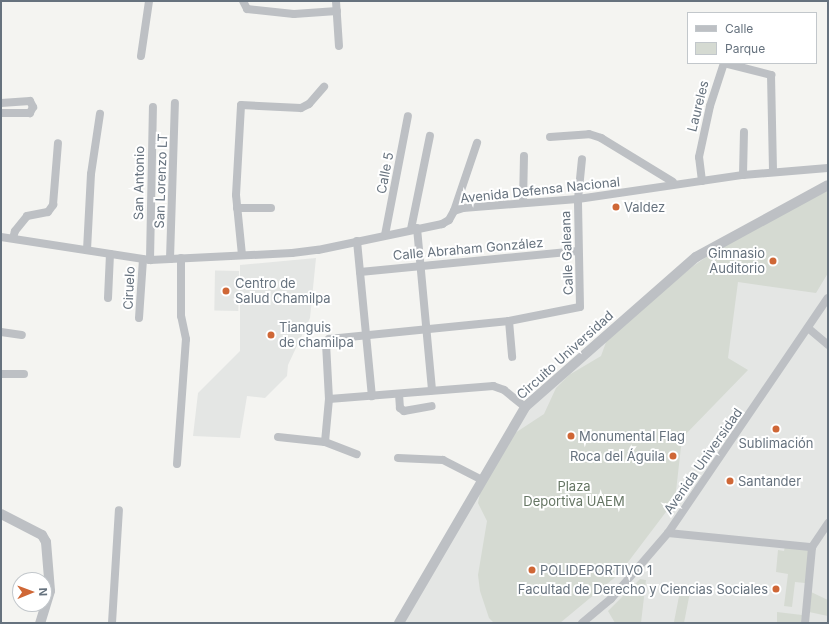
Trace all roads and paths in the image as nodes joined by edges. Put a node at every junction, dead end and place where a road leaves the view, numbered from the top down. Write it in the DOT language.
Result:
graph roads {
  1 [pos="149,1"];
  2 [pos="336,1"];
  3 [pos="243,4"];
  4 [pos="337,11"];
  5 [pos="339,46"];
  6 [pos="142,56"];
  7 [pos="722,64"];
  8 [pos="728,64"];
  9 [pos="324,87"];
  10 [pos="1,103"];
  11 [pos="175,103"];
  12 [pos="153,107"];
  13 [pos="1,113"];
  14 [pos="100,114"];
  15 [pos="408,116"];
  16 [pos="744,132"];
  17 [pos="430,136"];
  18 [pos="550,137"];
  19 [pos="58,143"];
  20 [pos="478,143"];
  21 [pos="524,156"];
  22 [pos="582,159"];
  23 [pos="828,168"];
  24 [pos="774,172"];
  25 [pos="743,175"];
  26 [pos="702,181"];
  27 [pos="673,182"];
  28 [pos="828,185"];
  29 [pos="578,199"];
  30 [pos="523,204"];
  31 [pos="238,208"];
  32 [pos="271,208"];
  33 [pos="454,212"];
  34 [pos="414,229"];
  35 [pos="385,235"];
  36 [pos="1,237"];
  37 [pos="13,238"];
  38 [pos="357,241"];
  39 [pos="87,250"];
  40 [pos="578,251"];
  41 [pos="110,254"];
  42 [pos="242,256"];
  43 [pos="181,258"];
  44 [pos="170,259"];
  45 [pos="146,260"];
  46 [pos="420,265"];
  47 [pos="360,272"];
  48 [pos="108,298"];
  49 [pos="828,298"];
  50 [pos="140,318"];
  51 [pos="509,321"];
  52 [pos="426,328"];
  53 [pos="808,328"];
  54 [pos="1,332"];
  55 [pos="22,335"];
  56 [pos="366,335"];
  57 [pos="828,345"];
  58 [pos="512,357"];
  59 [pos="1,374"];
  60 [pos="24,374"];
  61 [pos="432,390"];
  62 [pos="399,394"];
  63 [pos="372,396"];
  64 [pos="329,399"];
  65 [pos="432,406"];
  66 [pos="525,407"];
  67 [pos="278,437"];
  68 [pos="325,442"];
  69 [pos="357,454"];
  70 [pos="398,458"];
  71 [pos="177,464"];
  72 [pos="482,480"];
  73 [pos="119,510"];
  74 [pos="1,514"];
  75 [pos="828,523"];
  76 [pos="668,533"];
  77 [pos="812,547"];
  78 [pos="40,623"];
  79 [pos="112,623"];
  80 [pos="399,623"];
  81 [pos="582,623"];
  82 [pos="805,623"];
  1 -- 6 [label="street"];
  2 -- 4 [label="street"];
  3 -- 4 [label="street"];
  4 -- 5 [label="street"];
  7 -- 26 [label="street, Laureles"];
  8 -- 24 [label="street, Laureles"];
  9 -- 31 [label="street"];
  10 -- 13 [label="street"];
  11 -- 44 [label="street, San Lorenzo LT"];
  12 -- 45 [label="street, San Antonio"];
  14 -- 39 [label="street"];
  15 -- 35 [label="street, Calle 5"];
  16 -- 25 [label="street"];
  17 -- 34 [label="street"];
  18 -- 27 [label="street"];
  19 -- 37 [label="street"];
  20 -- 33 [label="street"];
  21 -- 30 [label="street"];
  22 -- 29 [label="street, Calle Galeana"];
  23 -- 24 [label="street, Avenida Defensa Nacional"];
  24 -- 25 [label="street, Avenida Defensa Nacional"];
  25 -- 26 [label="street, Avenida Defensa Nacional"];
  26 -- 29 [label="street, Avenida Defensa Nacional"];
  28 -- 66 [label="street, Circuito Universidad"];
  29 -- 30 [label="street, Avenida Defensa Nacional"];
  29 -- 40 [label="street, Calle Galeana"];
  30 -- 33 [label="street, Avenida Defensa Nacional"];
  31 -- 32 [label="street"];
  31 -- 42 [label="street"];
  33 -- 34 [label="street, Avenida Defensa Nacional"];
  34 -- 35 [label="street, Avenida Defensa Nacional"];
  34 -- 46 [label="street"];
  35 -- 38 [label="street, Avenida Defensa Nacional"];
  36 -- 37 [label="street, Avenida Defensa Nacional"];
  37 -- 39 [label="street, Avenida Defensa Nacional"];
  38 -- 42 [label="street, Avenida Defensa Nacional"];
  38 -- 47 [label="street"];
  39 -- 41 [label="street, Avenida Defensa Nacional"];
  40 -- 46 [label="street, Calle Abraham González"];
  40 -- 51 [label="street, Calle Galeana"];
  41 -- 45 [label="street, Avenida Defensa Nacional"];
  41 -- 48 [label="street"];
  42 -- 43 [label="street, Avenida Defensa Nacional"];
  43 -- 44 [label="street, Avenida Defensa Nacional"];
  43 -- 71 [label="street"];
  44 -- 45 [label="street, Avenida Defensa Nacional"];
  45 -- 50 [label="street, Ciruelo"];
  46 -- 47 [label="street, Calle Abraham González"];
  46 -- 52 [label="street"];
  47 -- 56 [label="street"];
  49 -- 53 [label="street, Avenida Universidad"];
  51 -- 52 [label="street"];
  51 -- 58 [label="street"];
  52 -- 56 [label="street"];
  52 -- 61 [label="street"];
  53 -- 57 [label="street"];
  53 -- 76 [label="street, Avenida Universidad"];
  54 -- 55 [label="street"];
  56 -- 63 [label="street"];
  56 -- 64 [label="street"];
  59 -- 60 [label="street"];
  61 -- 62 [label="street"];
  61 -- 66 [label="street"];
  62 -- 63 [label="street"];
  62 -- 65 [label="street"];
  63 -- 64 [label="street"];
  64 -- 68 [label="street"];
  66 -- 72 [label="street, Circuito Universidad"];
  67 -- 68 [label="street"];
  68 -- 69 [label="street"];
  70 -- 72 [label="street"];
  72 -- 80 [label="street, Circuito Universidad"];
  73 -- 79 [label="street"];
  74 -- 78 [label="street"];
  75 -- 77 [label="street"];
  76 -- 77 [label="street"];
  76 -- 81 [label="street, Avenida Universidad"];
  77 -- 82 [label="street"];
}
